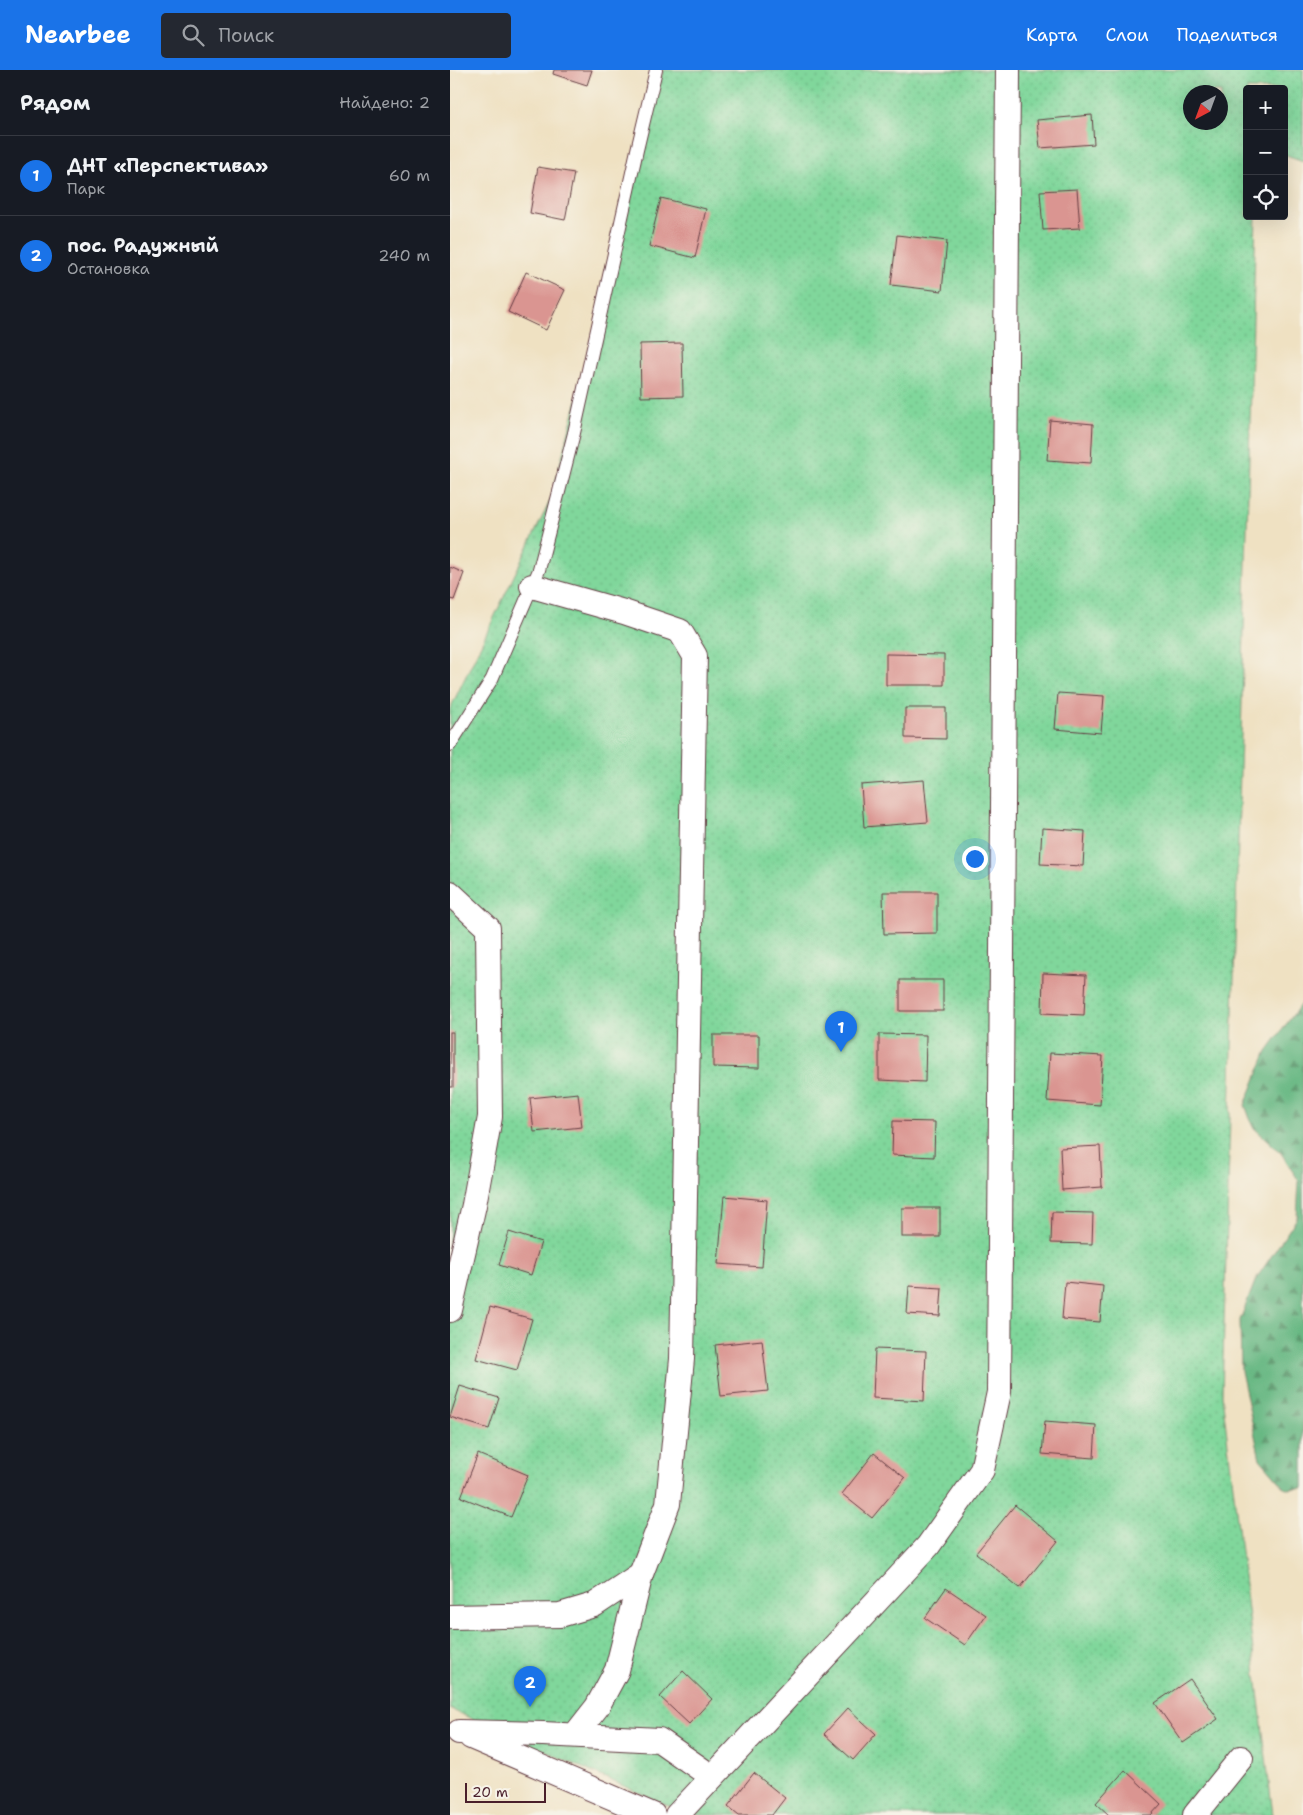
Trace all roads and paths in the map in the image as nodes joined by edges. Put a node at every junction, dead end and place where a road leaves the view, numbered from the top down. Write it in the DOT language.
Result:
graph roads {
  1 [pos="656,70"];
  2 [pos="1008,70"];
  3 [pos="532,586"];
  4 [pos="450,745"];
  5 [pos="450,893"];
  6 [pos="450,1310"];
  7 [pos="641,1574"];
  8 [pos="450,1617"];
  9 [pos="455,1730"];
  10 [pos="575,1735"];
  11 [pos="1241,1758"];
  12 [pos="712,1777"];
  13 [pos="653,1815"];
  14 [pos="677,1815"];
  15 [pos="1195,1815"];
  1 -- 3 [label="lane"];
  2 -- 12 [label="street"];
  3 -- 4 [label="lane"];
  3 -- 7 [label="street"];
  5 -- 6 [label="street"];
  7 -- 8 [label="street"];
  7 -- 10 [label="street"];
  9 -- 10 [label="street"];
  9 -- 13 [label="street"];
  10 -- 12 [label="street"];
  11 -- 15 [label="street"];
  12 -- 14 [label="street"];
}
